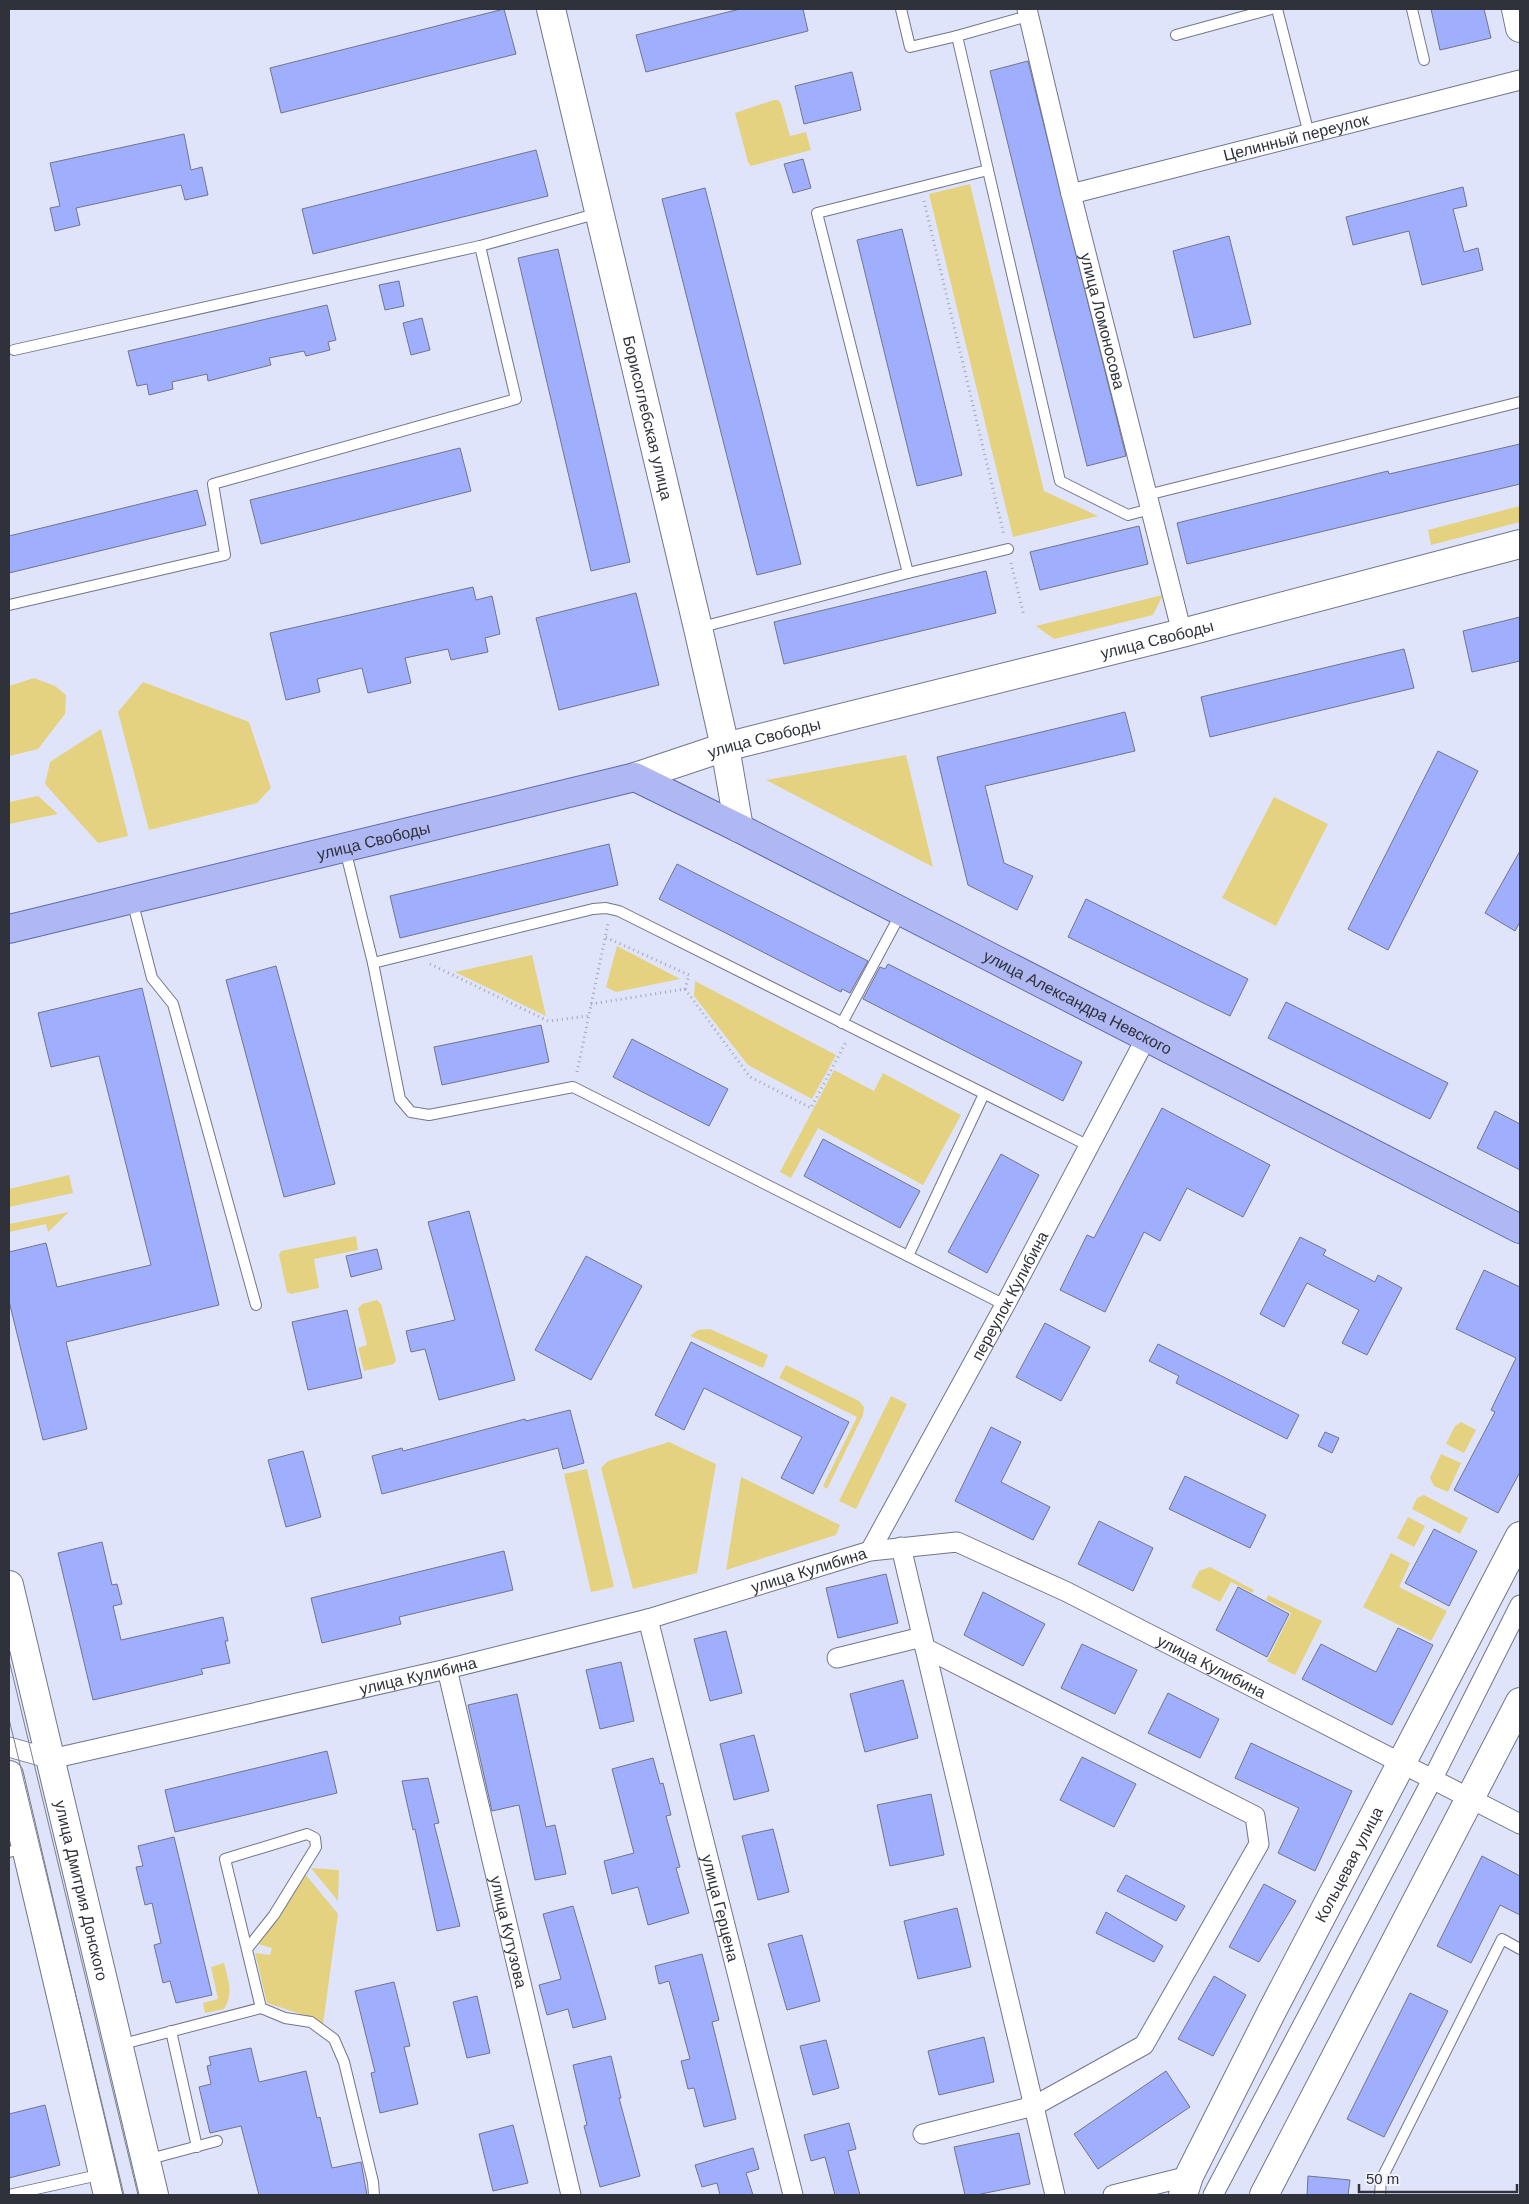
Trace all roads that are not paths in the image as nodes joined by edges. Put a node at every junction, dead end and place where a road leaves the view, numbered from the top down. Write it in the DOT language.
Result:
graph roads {
  1 [pos="552,9"];
  2 [pos="901,9"];
  3 [pos="1271,9"];
  4 [pos="1277,9"];
  5 [pos="1412,9"];
  6 [pos="1516,9"];
  7 [pos="1028,12"];
  8 [pos="1520,28"];
  9 [pos="1176,34"];
  10 [pos="957,36"];
  11 [pos="1424,60"];
  12 [pos="1520,80"];
  13 [pos="1309,134"];
  14 [pos="988,170"];
  15 [pos="1071,194"];
  16 [pos="600,213"];
  17 [pos="480,246"];
  18 [pos="14,350"];
  19 [pos="1520,402"];
  20 [pos="1148,502"];
  21 [pos="1520,544"];
  22 [pos="1008,549"];
  23 [pos="908,573"];
  24 [pos="9,605"];
  25 [pos="698,628"];
  26 [pos="1182,633"];
  27 [pos="725,747"];
  28 [pos="635,777"];
  29 [pos="739,828"];
  30 [pos="344,848"];
  31 [pos="132,899"];
  32 [pos="902,912"];
  33 [pos="9,929"];
  34 [pos="373,963"];
  35 [pos="842,1023"];
  36 [pos="1146,1038"];
  37 [pos="984,1094"];
  38 [pos="1089,1146"];
  39 [pos="1520,1229"];
  40 [pos="908,1256"];
  41 [pos="1005,1304"];
  42 [pos="256,1305"];
  43 [pos="1520,1536"];
  44 [pos="901,1547"];
  45 [pos="870,1551"];
  46 [pos="9,1585"];
  47 [pos="1520,1605"];
  48 [pos="648,1620"];
  49 [pos="923,1642"];
  50 [pos="836,1658"];
  51 [pos="447,1669"];
  52 [pos="1520,1702"];
  53 [pos="9,1747"];
  54 [pos="51,1759"];
  55 [pos="1402,1765"];
  56 [pos="9,1775"];
  57 [pos="1432,1780"];
  58 [pos="1471,1799"];
  59 [pos="1520,1824"];
  60 [pos="17,1850"];
  61 [pos="247,1949"];
  62 [pos="1520,1949"];
  63 [pos="261,2008"];
  64 [pos="171,2031"];
  65 [pos="117,2045"];
  66 [pos="1034,2106"];
  67 [pos="923,2134"];
  68 [pos="217,2141"];
  69 [pos="197,2147"];
  70 [pos="145,2160"];
  71 [pos="106,2185"];
  72 [pos="1186,2186"];
  73 [pos="9,2195"];
  74 [pos="154,2195"];
  75 [pos="374,2195"];
  76 [pos="571,2195"];
  77 [pos="793,2195"];
  78 [pos="1055,2195"];
  79 [pos="1113,2195"];
  80 [pos="1213,2195"];
  81 [pos="1264,2195"];
  82 [pos="1380,2195"];
  1 -- 16 [label="street, Борисоглебская улица"];
  2 -- 10 [label="lane"];
  3 -- 9 [label="lane"];
  4 -- 13 [label="lane"];
  5 -- 11 [label="lane"];
  6 -- 8 [label="street"];
  7 -- 10 [label="lane"];
  7 -- 15 [label="street, улица Ломоносова"];
  10 -- 14 [label="lane"];
  12 -- 13 [label="street, Целинный переулок"];
  13 -- 15 [label="street, Целинный переулок"];
  14 -- 20 [label="lane"];
  14 -- 23 [label="lane"];
  15 -- 20 [label="street, улица Ломоносова"];
  16 -- 17 [label="lane"];
  16 -- 25 [label="street, Борисоглебская улица"];
  17 -- 18 [label="lane"];
  17 -- 24 [label="lane"];
  19 -- 20 [label="lane"];
  20 -- 26 [label="street, улица Ломоносова"];
  21 -- 26 [label="street, улица Свободы"];
  22 -- 23 [label="lane"];
  23 -- 25 [label="lane"];
  25 -- 27 [label="street, Борисоглебская улица"];
  26 -- 27 [label="street, улица Свободы"];
  27 -- 28 [label="street, улица Свободы"];
  27 -- 29 [label="street, Борисоглебская улица"];
  28 -- 29 [label="main road, улица Александра Невского"];
  28 -- 30 [label="main road, улица Свободы"];
  29 -- 32 [label="main road, улица Александра Невского"];
  30 -- 31 [label="main road, улица Свободы"];
  30 -- 34 [label="lane"];
  31 -- 33 [label="main road, улица Свободы"];
  31 -- 42 [label="lane"];
  32 -- 35 [label="lane"];
  32 -- 36 [label="main road, улица Александра Невского"];
  34 -- 35 [label="lane"];
  34 -- 40 [label="lane"];
  35 -- 37 [label="lane"];
  36 -- 38 [label="street, переулок Кулибина"];
  36 -- 39 [label="main road, улица Александра Невского"];
  37 -- 38 [label="lane"];
  37 -- 40 [label="lane"];
  38 -- 41 [label="street, переулок Кулибина"];
  40 -- 41 [label="lane"];
  41 -- 45 [label="street, переулок Кулибина"];
  43 -- 55 [label="street, Кольцевая улица"];
  44 -- 45 [label="street, улица Кулибина"];
  44 -- 49 [label="street"];
  44 -- 55 [label="street, улица Кулибина"];
  45 -- 48 [label="street, улица Кулибина"];
  46 -- 54 [label="street, улица Дмитрия Донского"];
  47 -- 57 [label="street"];
  48 -- 51 [label="street, улица Кулибина"];
  48 -- 77 [label="street, улица Герцена"];
  49 -- 50 [label="street"];
  49 -- 66 [label="street"];
  49 -- 66 [label="street"];
  51 -- 54 [label="street, улица Кулибина"];
  51 -- 76 [label="street, улица Кутузова"];
  52 -- 58 [label="street"];
  53 -- 54 [label="street"];
  54 -- 65 [label="street, улица Дмитрия Донского"];
  55 -- 57 [label="street, улица Кулибина"];
  55 -- 72 [label="street, Кольцевая улица"];
  56 -- 60 [label="street"];
  57 -- 58 [label="street, улица Кулибина"];
  57 -- 80 [label="street"];
  58 -- 59 [label="street, улица Кулибина"];
  58 -- 81 [label="street"];
  60 -- 71 [label="street"];
  61 -- 61 [label="lane"];
  61 -- 63 [label="lane"];
  62 -- 82 [label="lane"];
  63 -- 64 [label="lane"];
  63 -- 75 [label="lane"];
  64 -- 65 [label="lane"];
  64 -- 69 [label="lane"];
  65 -- 70 [label="street, улица Дмитрия Донского"];
  66 -- 67 [label="street"];
  66 -- 78 [label="street"];
  68 -- 69 [label="lane"];
  69 -- 70 [label="lane"];
  70 -- 74 [label="street, улица Дмитрия Донского"];
  71 -- 73 [label="lane"];
  72 -- 79 [label="street"];
}
